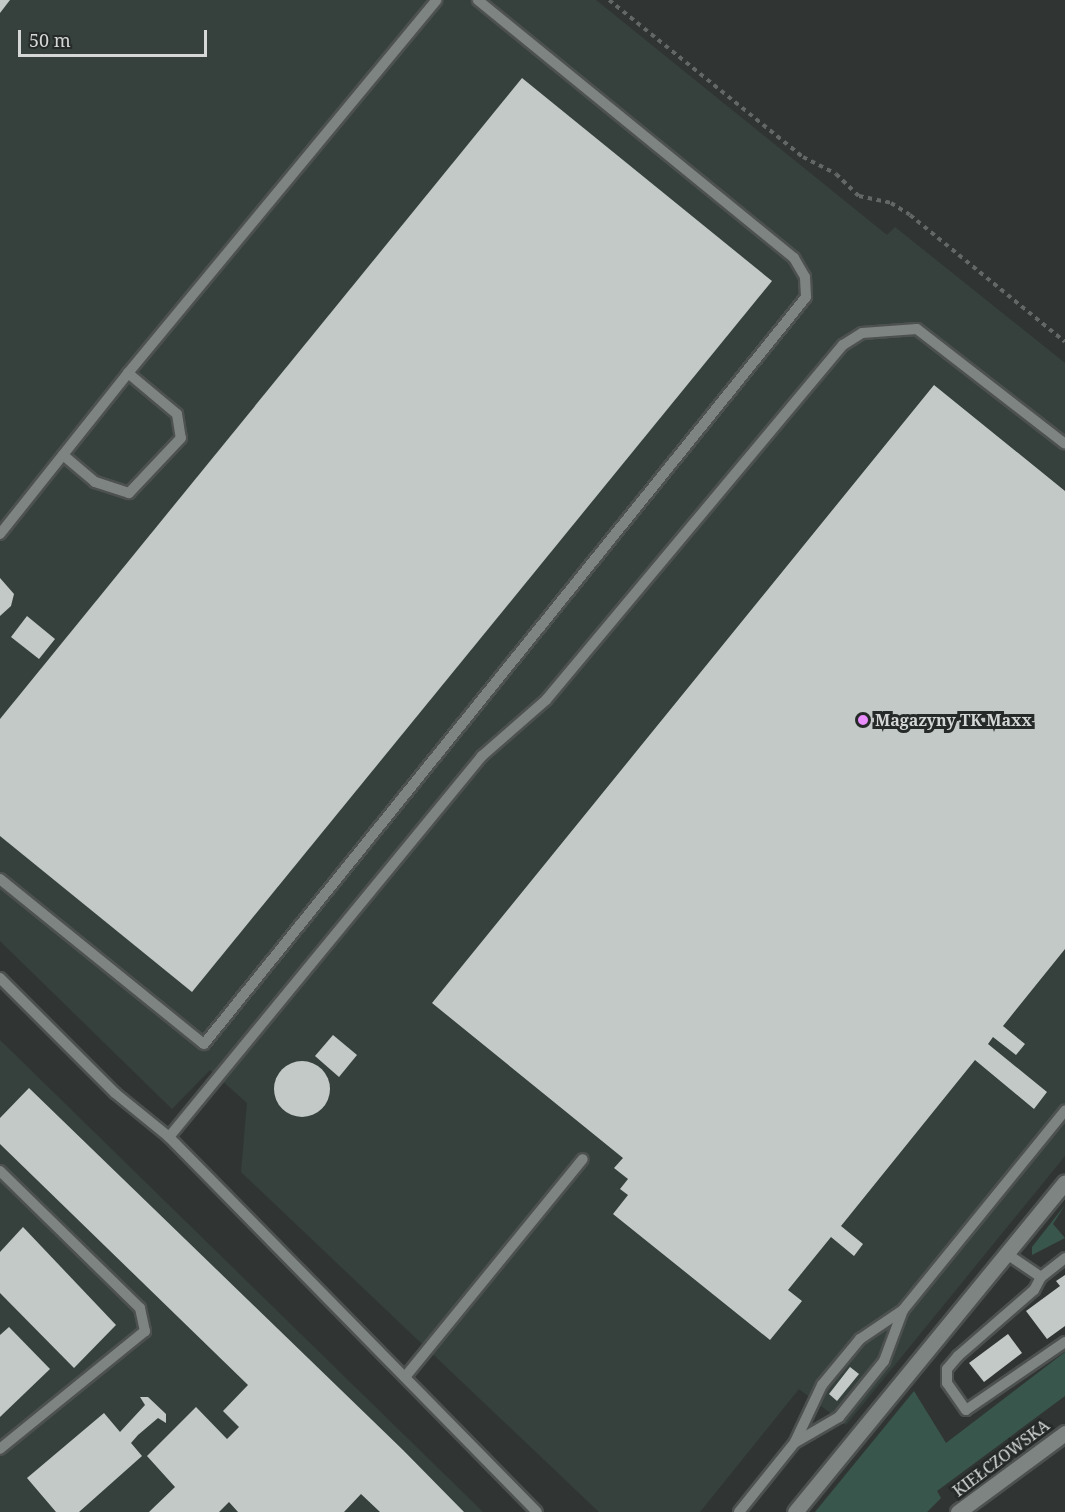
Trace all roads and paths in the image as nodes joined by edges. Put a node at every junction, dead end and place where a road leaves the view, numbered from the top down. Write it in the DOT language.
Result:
graph roads {
  1 [pos="437,0"];
  2 [pos="478,0"];
  3 [pos="609,0"];
  4 [pos="1065,342"];
  5 [pos="128,373"];
  6 [pos="1065,444"];
  7 [pos="63,455"];
  8 [pos="0,534"];
  9 [pos="0,879"];
  10 [pos="0,978"];
  11 [pos="1065,1111"];
  12 [pos="169,1137"];
  13 [pos="583,1160"];
  14 [pos="0,1171"];
  15 [pos="1065,1182"];
  16 [pos="1007,1254"];
  17 [pos="1065,1258"];
  18 [pos="1041,1277"];
  19 [pos="903,1310"];
  20 [pos="1065,1342"];
  21 [pos="405,1377"];
  22 [pos="1065,1433"];
  23 [pos="795,1442"];
  24 [pos="0,1449"];
  25 [pos="537,1512"];
  26 [pos="739,1512"];
  27 [pos="795,1512"];
  28 [pos="958,1512"];
  1 -- 5 [label="lane"];
  2 -- 9 [label="lane"];
  3 -- 4 [label="path"];
  5 -- 7 [label="lane"];
  5 -- 7 [label="lane"];
  6 -- 12 [label="lane"];
  7 -- 8 [label="lane"];
  10 -- 12 [label="lane"];
  11 -- 19 [label="lane"];
  12 -- 21 [label="lane"];
  13 -- 21 [label="lane"];
  14 -- 24 [label="lane"];
  15 -- 16 [label="street"];
  16 -- 18 [label="lane"];
  16 -- 27 [label="street"];
  17 -- 18 [label="lane"];
  18 -- 20 [label="lane"];
  19 -- 23 [label="lane"];
  19 -- 23 [label="lane"];
  21 -- 25 [label="lane"];
  22 -- 28 [label="street, KIEŁCZOWSKA"];
  23 -- 26 [label="lane"];
}
